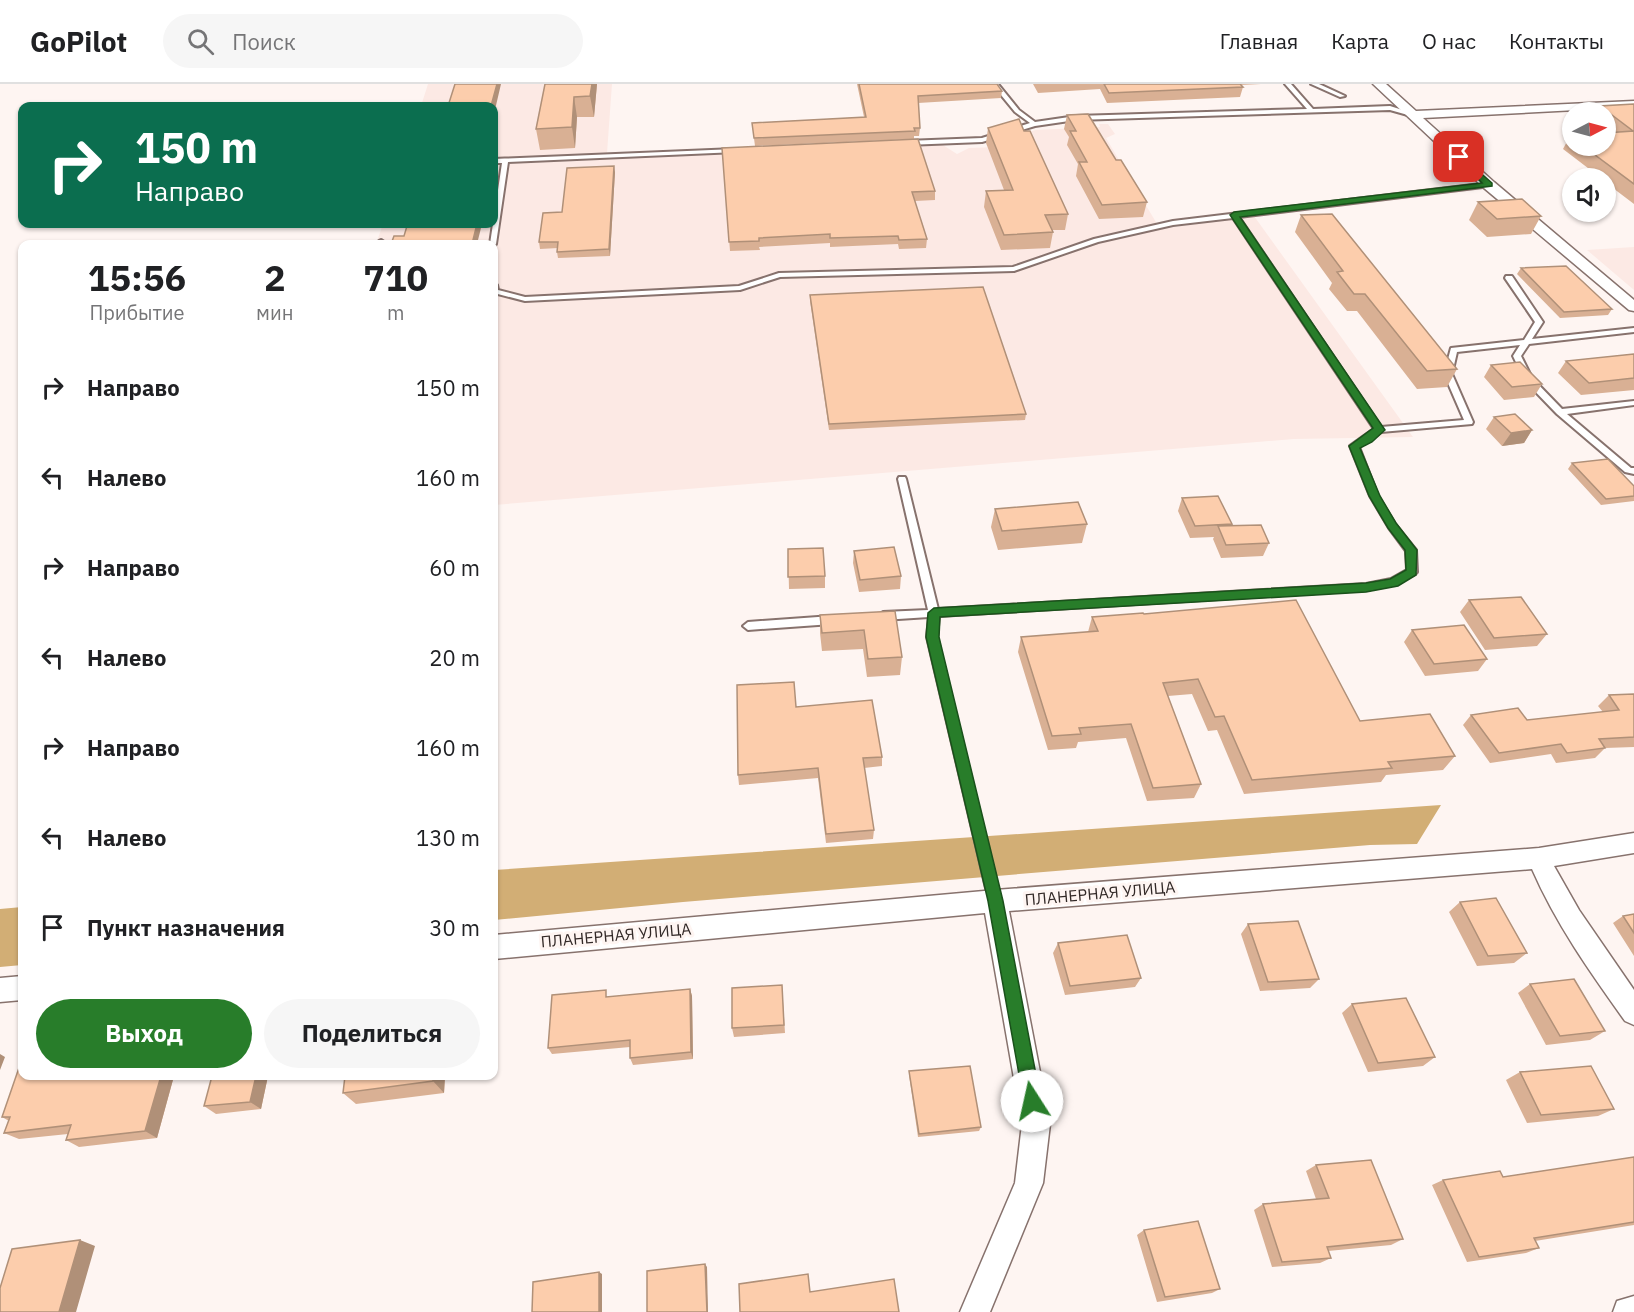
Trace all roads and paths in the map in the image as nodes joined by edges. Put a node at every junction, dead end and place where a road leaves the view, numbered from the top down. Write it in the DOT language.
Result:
graph roads {
  1 [pos="995,84"];
  2 [pos="1288,84"];
  3 [pos="1314,84"];
  4 [pos="1333,84"];
  5 [pos="1379,84"];
  6 [pos="1342,96"];
  7 [pos="1634,104"];
  8 [pos="1351,108"];
  9 [pos="1311,110"];
  10 [pos="1415,115"];
  11 [pos="1034,124"];
  12 [pos="903,143"];
  13 [pos="740,150"];
  14 [pos="505,160"];
  15 [pos="498,161"];
  16 [pos="1489,185"];
  17 [pos="498,209"];
  18 [pos="1234,215"];
  19 [pos="1509,278"];
  20 [pos="498,292"];
  21 [pos="1634,307"];
  22 [pos="1634,330"];
  23 [pos="1525,342"];
  24 [pos="1634,403"];
  25 [pos="1560,412"];
  26 [pos="1379,430"];
  27 [pos="1634,471"];
  28 [pos="902,479"];
  29 [pos="934,613"];
  30 [pos="876,617"];
  31 [pos="841,620"];
  32 [pos="747,626"];
  33 [pos="1634,843"];
  34 [pos="1539,858"];
  35 [pos="995,901"];
  36 [pos="498,946"];
  37 [pos="18,988"];
  38 [pos="0,990"];
  39 [pos="1634,1012"];
  40 [pos="1634,1311"];
  41 [pos="975,1312"];
  42 [pos="1628,1312"];
  1 -- 11 [label="lane"];
  2 -- 9 [label="lane"];
  3 -- 6 [label="lane"];
  4 -- 6 [label="lane"];
  5 -- 10 [label="street"];
  6 -- 8 [label="lane"];
  7 -- 10 [label="street"];
  8 -- 9 [label="lane"];
  8 -- 10 [label="lane"];
  9 -- 11 [label="lane"];
  10 -- 16 [label="street"];
  11 -- 12 [label="lane"];
  13 -- 14 [label="lane"];
  14 -- 15 [label="lane"];
  14 -- 17 [label="lane"];
  16 -- 18 [label="lane"];
  16 -- 21 [label="street"];
  18 -- 20 [label="lane"];
  18 -- 26 [label="lane"];
  19 -- 23 [label="lane"];
  22 -- 23 [label="lane"];
  23 -- 25 [label="lane"];
  23 -- 26 [label="lane"];
  24 -- 25 [label="lane"];
  25 -- 27 [label="lane"];
  26 -- 29 [label="lane"];
  28 -- 29 [label="lane"];
  29 -- 30 [label="lane"];
  29 -- 35 [label="lane"];
  31 -- 32 [label="lane"];
  33 -- 34 [label="street, ПЛАНЕРНАЯ УЛИЦА"];
  34 -- 35 [label="street, ПЛАНЕРНАЯ УЛИЦА"];
  34 -- 39 [label="street"];
  35 -- 36 [label="street, ПЛАНЕРНАЯ УЛИЦА"];
  35 -- 41 [label="street"];
  37 -- 38 [label="street"];
  40 -- 42 [label="street"];
}
